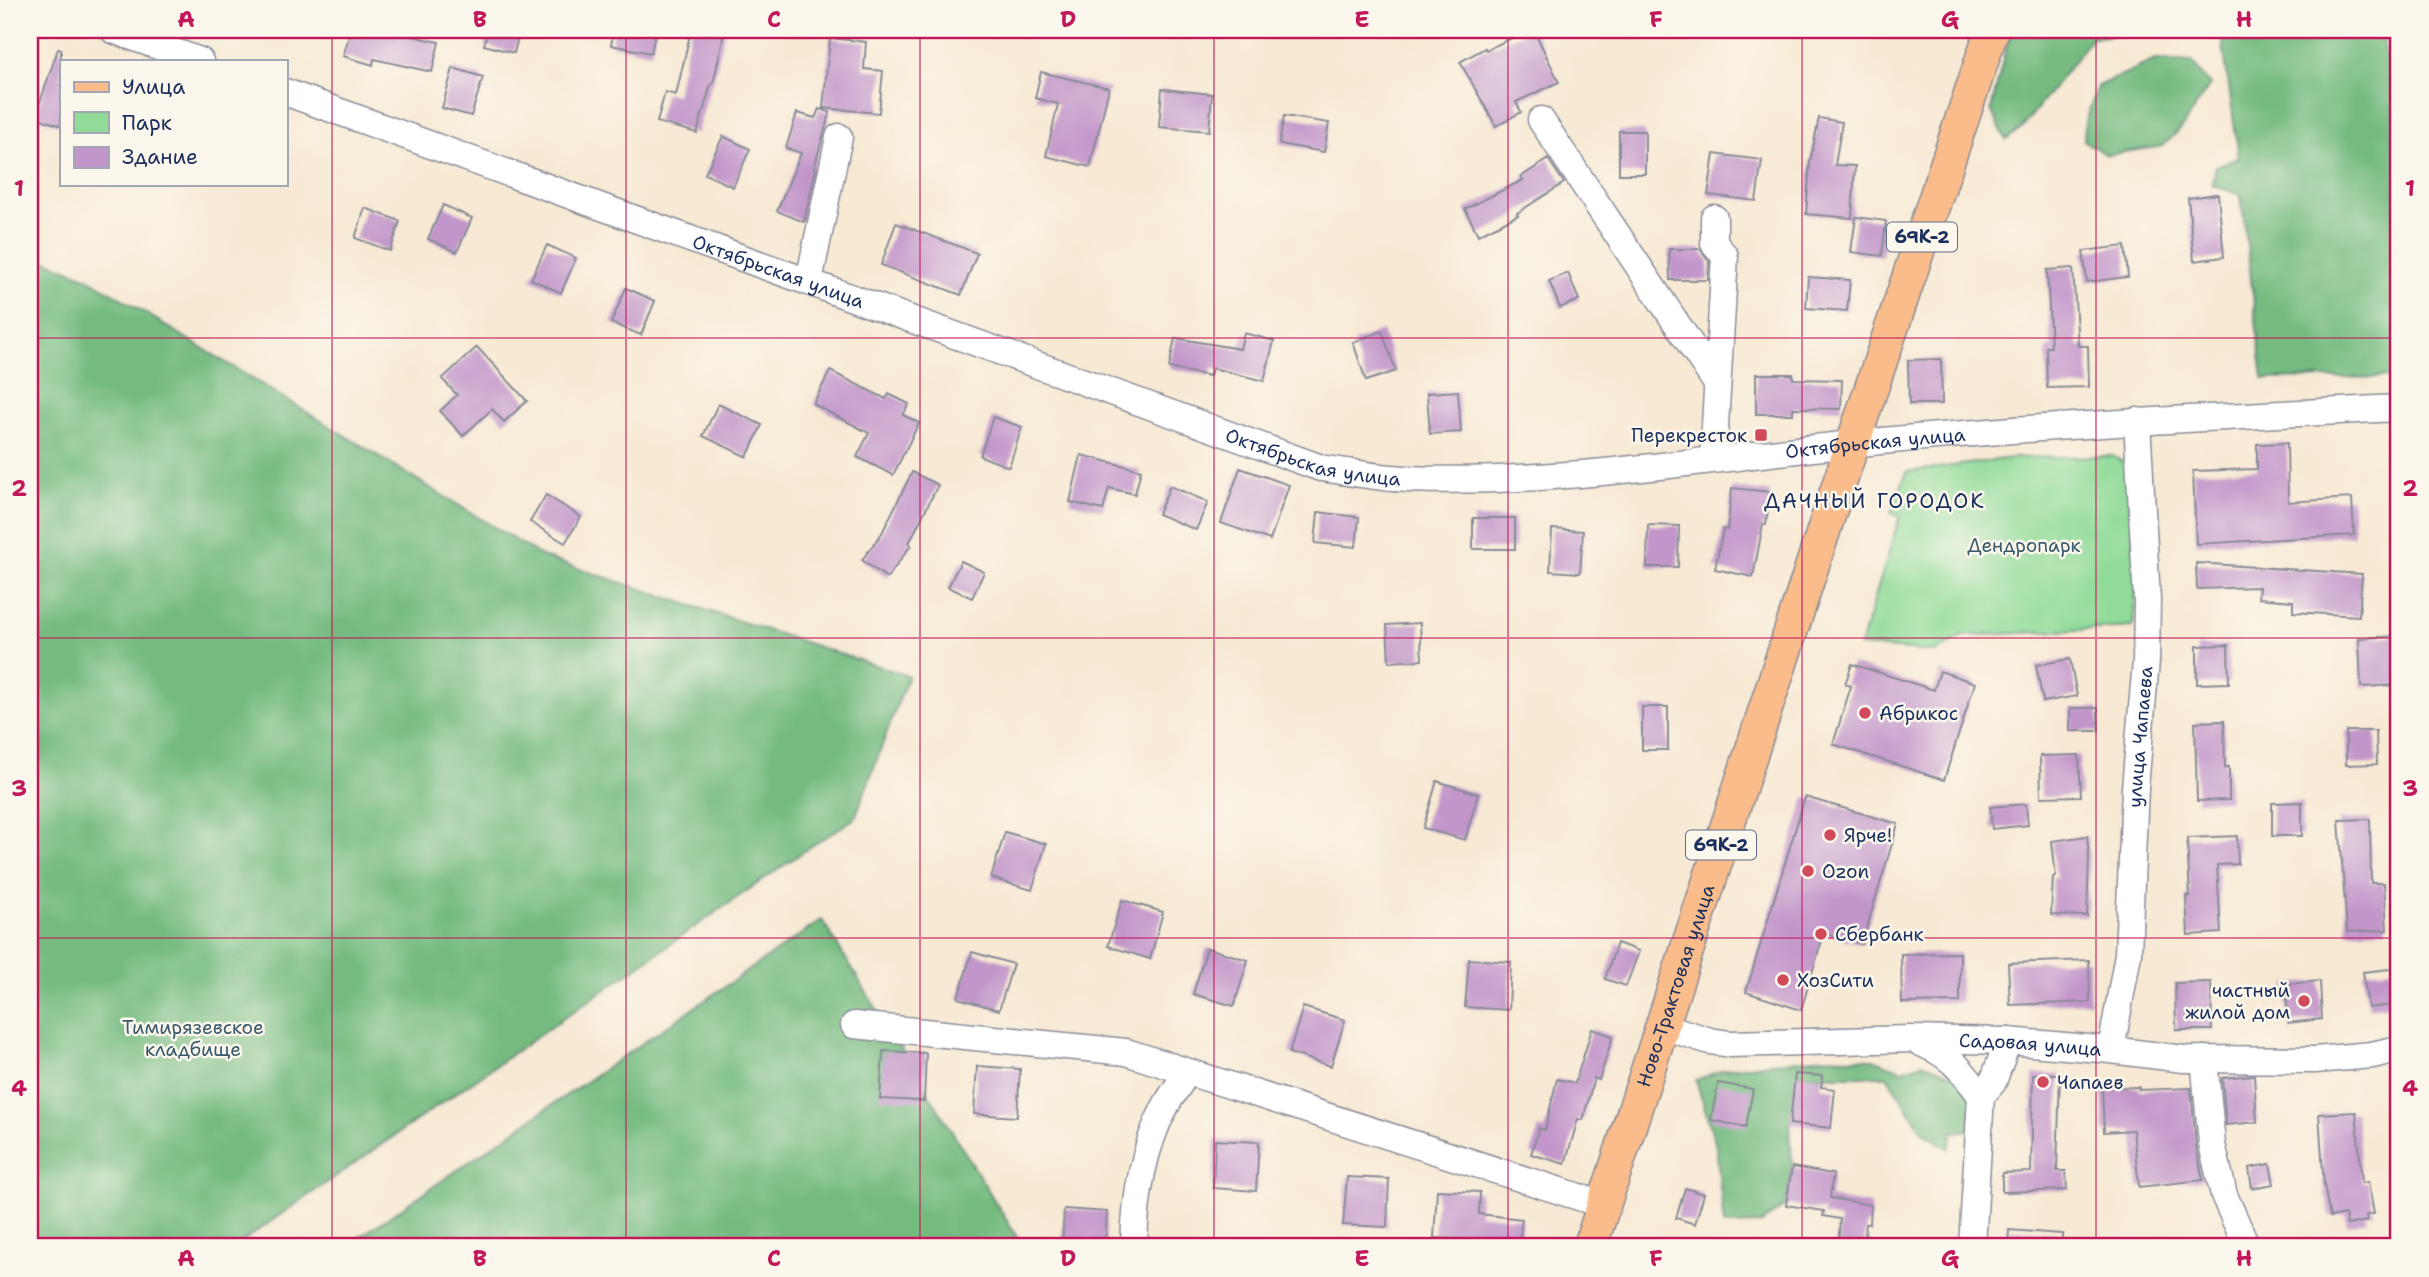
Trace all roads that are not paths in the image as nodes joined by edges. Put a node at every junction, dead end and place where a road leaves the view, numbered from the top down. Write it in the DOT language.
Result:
graph roads {
  1 [pos="113,30"];
  2 [pos="1992,30"];
  3 [pos="197,60"];
  4 [pos="287,93"];
  5 [pos="1541,120"];
  6 [pos="839,137"];
  7 [pos="1714,218"];
  8 [pos="809,281"];
  9 [pos="1717,384"];
  10 [pos="2399,408"];
  11 [pos="2137,421"];
  12 [pos="1852,444"];
  13 [pos="1713,460"];
  14 [pos="854,1025"];
  15 [pos="1662,1026"];
  16 [pos="1912,1038"];
  17 [pos="2008,1041"];
  18 [pos="2399,1049"];
  19 [pos="2111,1050"];
  20 [pos="2204,1059"];
  21 [pos="1187,1073"];
  22 [pos="1981,1097"];
  23 [pos="1604,1205"];
  24 [pos="1134,1247"];
  25 [pos="1590,1247"];
  26 [pos="1972,1247"];
  27 [pos="2247,1247"];
  1 -- 3 [label="street"];
  2 -- 12 [label="main road, 69К-2"];
  4 -- 8 [label="street, Октябрьская улица"];
  5 -- 9 [label="street"];
  6 -- 8 [label="street"];
  7 -- 9 [label="street"];
  8 -- 13 [label="street, Октябрьская улица"];
  9 -- 13 [label="street"];
  10 -- 11 [label="street, Октябрьская улица"];
  11 -- 12 [label="street, Октябрьская улица"];
  11 -- 19 [label="street, улица Чапаева"];
  12 -- 13 [label="street, Октябрьская улица"];
  12 -- 15 [label="main road, Ново-Трактовая улица / 69К-2"];
  14 -- 21 [label="street"];
  15 -- 16 [label="street, Садовая улица"];
  15 -- 23 [label="main road, Ново-Трактовая улица / 69К-2"];
  16 -- 17 [label="street, Садовая улица"];
  16 -- 22 [label="street"];
  17 -- 19 [label="street, Садовая улица"];
  17 -- 22 [label="street"];
  18 -- 20 [label="street, Садовая улица"];
  19 -- 20 [label="street, Садовая улица"];
  20 -- 27 [label="street"];
  21 -- 23 [label="street"];
  21 -- 24 [label="street"];
  22 -- 26 [label="street"];
  23 -- 25 [label="main road, Ново-Трактовая улица / 69К-2"];
}
